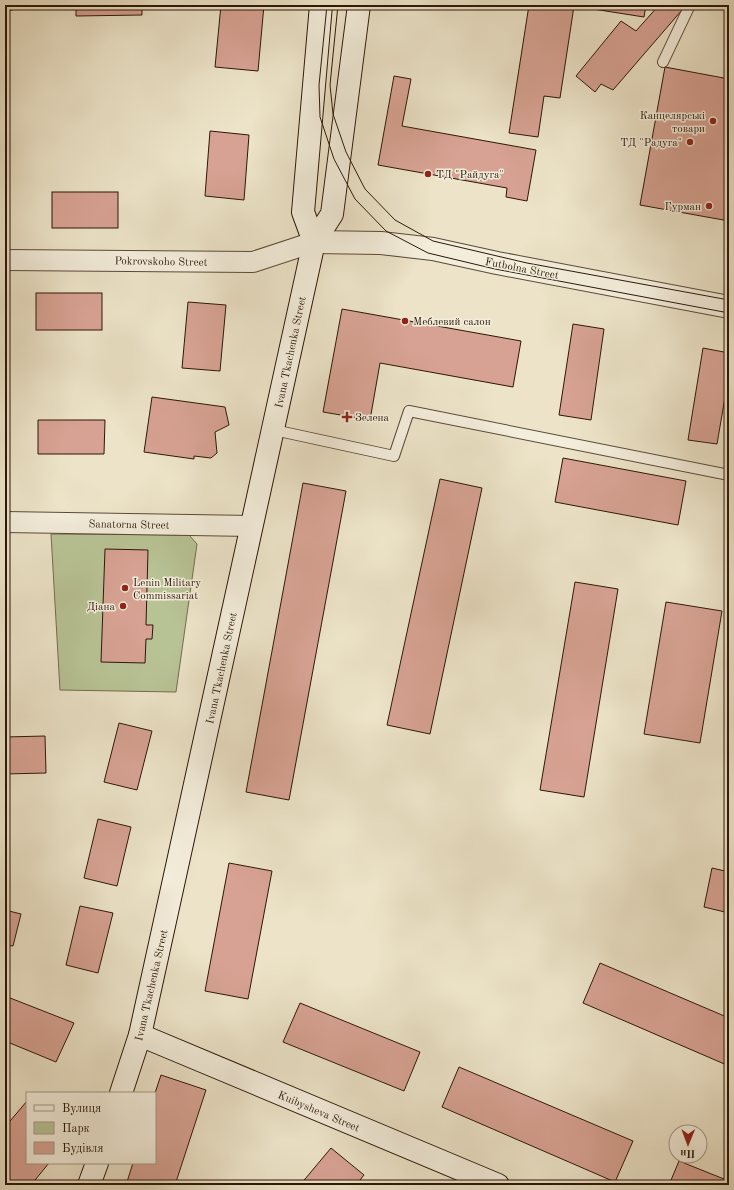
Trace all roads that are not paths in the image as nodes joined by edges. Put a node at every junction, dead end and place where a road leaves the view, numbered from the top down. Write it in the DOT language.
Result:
graph roads {
  1 [pos="321,5"];
  2 [pos="358,5"];
  3 [pos="690,5"];
  4 [pos="663,62"];
  5 [pos="314,242"];
  6 [pos="5,260"];
  7 [pos="729,307"];
  8 [pos="274,430"];
  9 [pos="729,476"];
  10 [pos="5,522"];
  11 [pos="252,526"];
  12 [pos="140,1035"];
  13 [pos="121,1092"];
  14 [pos="97,1164"];
  15 [pos="89,1185"];
  16 [pos="498,1185"];
  1 -- 5 [label="main road"];
  2 -- 5 [label="main road, Ivana Tkachenka Street"];
  3 -- 4 [label="lane"];
  5 -- 6 [label="street, Pokrovskoho Street"];
  5 -- 7 [label="main road, Futbolna Street"];
  5 -- 8 [label="main road, Ivana Tkachenka Street"];
  8 -- 9 [label="lane"];
  8 -- 11 [label="main road, Ivana Tkachenka Street"];
  10 -- 11 [label="street, Sanatorna Street"];
  11 -- 12 [label="main road, Ivana Tkachenka Street"];
  12 -- 13 [label="main road, Ivana Tkachenka Street"];
  12 -- 16 [label="main road, Kuibysheva Street"];
  14 -- 15 [label="main road"];
}
